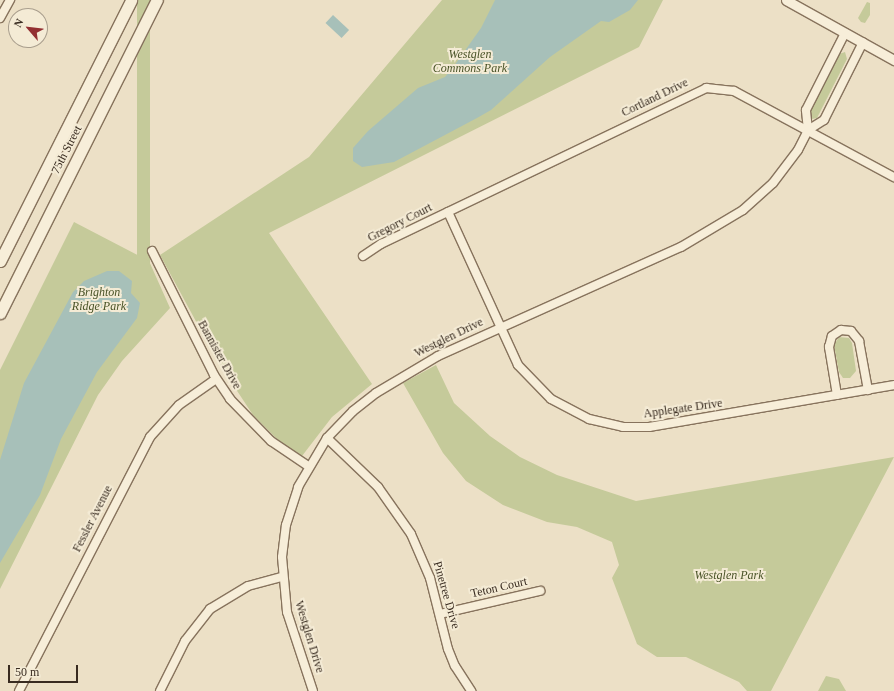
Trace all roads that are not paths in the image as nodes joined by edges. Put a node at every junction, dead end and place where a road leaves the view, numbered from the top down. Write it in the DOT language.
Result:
graph roads {
  1 [pos="10,0"];
  2 [pos="131,0"];
  3 [pos="157,0"];
  4 [pos="786,0"];
  5 [pos="0,18"];
  6 [pos="845,33"];
  7 [pos="862,42"];
  8 [pos="894,60"];
  9 [pos="808,130"];
  10 [pos="894,177"];
  11 [pos="448,212"];
  12 [pos="152,251"];
  13 [pos="363,256"];
  14 [pos="0,261"];
  15 [pos="0,313"];
  16 [pos="499,327"];
  17 [pos="216,379"];
  18 [pos="894,385"];
  19 [pos="868,390"];
  20 [pos="838,394"];
  21 [pos="327,438"];
  22 [pos="308,466"];
  23 [pos="282,577"];
  24 [pos="540,590"];
  25 [pos="440,614"];
  26 [pos="20,691"];
  27 [pos="160,691"];
  28 [pos="313,691"];
  29 [pos="471,691"];
  1 -- 5 [label="street"];
  2 -- 14 [label="main road, 75th Street"];
  3 -- 15 [label="main road, 75th Street"];
  4 -- 6 [label="street"];
  6 -- 7 [label="street"];
  6 -- 9 [label="street"];
  7 -- 8 [label="street"];
  7 -- 9 [label="street, Westglen Drive"];
  9 -- 10 [label="street, Cortland Drive"];
  9 -- 11 [label="street, Cortland Drive"];
  9 -- 16 [label="street, Westglen Drive"];
  11 -- 13 [label="street, Gregory Court"];
  11 -- 16 [label="street, Applegate Drive"];
  12 -- 17 [label="street, Bannister Drive"];
  16 -- 20 [label="street, Applegate Drive"];
  16 -- 21 [label="street, Westglen Drive"];
  17 -- 22 [label="street, Bannister Drive"];
  17 -- 26 [label="street, Fessler Avenue"];
  18 -- 19 [label="street, Applegate Drive"];
  19 -- 20 [label="street, Applegate Drive"];
  19 -- 20 [label="street"];
  21 -- 22 [label="street, Westglen Drive"];
  21 -- 25 [label="street, Pinetree Drive"];
  22 -- 23 [label="street, Westglen Drive"];
  23 -- 27 [label="street"];
  23 -- 28 [label="street, Westglen Drive"];
  24 -- 25 [label="street, Teton Court"];
  25 -- 29 [label="street, Pinetree Drive"];
}
